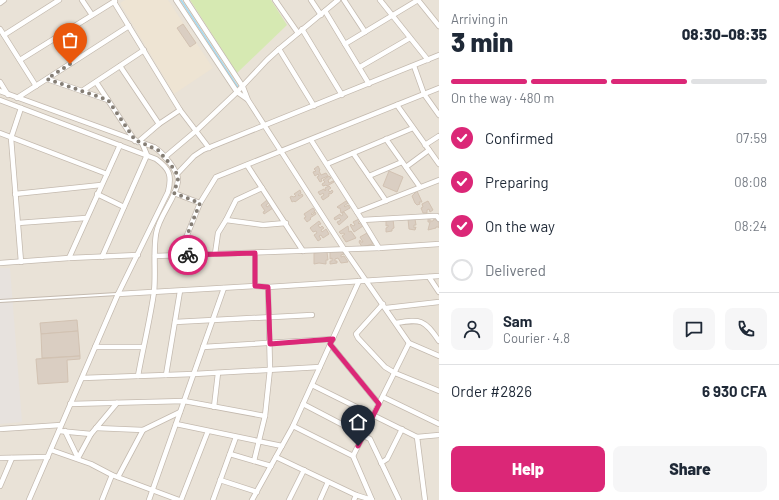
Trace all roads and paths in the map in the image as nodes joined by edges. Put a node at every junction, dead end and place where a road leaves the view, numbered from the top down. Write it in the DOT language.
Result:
graph roads {
  1 [pos="4,0"];
  2 [pos="59,0"];
  3 [pos="82,0"];
  4 [pos="176,0"];
  5 [pos="186,0"];
  6 [pos="275,0"];
  7 [pos="311,0"];
  8 [pos="338,0"];
  9 [pos="344,0"];
  10 [pos="380,0"];
  11 [pos="418,0"];
  12 [pos="115,1"];
  13 [pos="0,3"];
  14 [pos="325,11"];
  15 [pos="92,15"];
  16 [pos="321,15"];
  17 [pos="392,15"];
  18 [pos="129,26"];
  19 [pos="439,26"];
  20 [pos="302,29"];
  21 [pos="1,32"];
  22 [pos="365,32"];
  23 [pos="298,33"];
  24 [pos="410,38"];
  25 [pos="345,44"];
  26 [pos="279,49"];
  27 [pos="144,50"];
  28 [pos="439,55"];
  29 [pos="20,60"];
  30 [pos="428,60"];
  31 [pos="120,66"];
  32 [pos="414,66"];
  33 [pos="360,67"];
  34 [pos="47,79"];
  35 [pos="0,82"];
  36 [pos="96,82"];
  37 [pos="369,84"];
  38 [pos="36,86"];
  39 [pos="243,87"];
  40 [pos="439,88"];
  41 [pos="0,91"];
  42 [pos="82,91"];
  43 [pos="237,92"];
  44 [pos="8,94"];
  45 [pos="424,94"];
  46 [pos="342,95"];
  47 [pos="17,98"];
  48 [pos="0,100"];
  49 [pos="108,100"];
  50 [pos="248,100"];
  51 [pos="397,105"];
  52 [pos="314,106"];
  53 [pos="21,108"];
  54 [pos="180,110"];
  55 [pos="439,115"];
  56 [pos="160,124"];
  57 [pos="264,126"];
  58 [pos="413,128"];
  59 [pos="195,131"];
  60 [pos="0,133"];
  61 [pos="439,136"];
  62 [pos="12,138"];
  63 [pos="386,139"];
  64 [pos="311,140"];
  65 [pos="138,142"];
  66 [pos="120,145"];
  67 [pos="425,145"];
  68 [pos="209,148"];
  69 [pos="429,150"];
  70 [pos="282,152"];
  71 [pos="353,153"];
  72 [pos="147,155"];
  73 [pos="165,157"];
  74 [pos="402,162"];
  75 [pos="327,164"];
  76 [pos="439,164"];
  77 [pos="247,165"];
  78 [pos="406,167"];
  79 [pos="107,174"];
  80 [pos="177,174"];
  81 [pos="369,176"];
  82 [pos="439,180"];
  83 [pos="101,185"];
  84 [pos="420,187"];
  85 [pos="262,188"];
  86 [pos="174,193"];
  87 [pos="15,194"];
  88 [pos="97,194"];
  89 [pos="386,200"];
  90 [pos="200,203"];
  91 [pos="124,207"];
  92 [pos="357,212"];
  93 [pos="86,218"];
  94 [pos="439,219"];
  95 [pos="226,220"];
  96 [pos="362,220"];
  97 [pos="18,223"];
  98 [pos="286,223"];
  99 [pos="439,244"];
  100 [pos="378,248"];
  101 [pos="344,249"];
  102 [pos="303,251"];
  103 [pos="255,253"];
  104 [pos="214,254"];
  105 [pos="138,255"];
  106 [pos="179,255"];
  107 [pos="155,256"];
  108 [pos="102,257"];
  109 [pos="69,258"];
  110 [pos="20,262"];
  111 [pos="0,263"];
  112 [pos="439,276"];
  113 [pos="429,277"];
  114 [pos="359,281"];
  115 [pos="366,281"];
  116 [pos="255,286"];
  117 [pos="268,287"];
  118 [pos="224,288"];
  119 [pos="180,291"];
  120 [pos="154,292"];
  121 [pos="439,292"];
  122 [pos="118,294"];
  123 [pos="0,301"];
  124 [pos="439,302"];
  125 [pos="384,306"];
  126 [pos="312,315"];
  127 [pos="268,316"];
  128 [pos="212,320"];
  129 [pos="174,322"];
  130 [pos="396,323"];
  131 [pos="333,339"];
  132 [pos="439,341"];
  133 [pos="409,343"];
  134 [pos="270,344"];
  135 [pos="330,344"];
  136 [pos="95,347"];
  137 [pos="143,347"];
  138 [pos="203,347"];
  139 [pos="439,356"];
  140 [pos="320,367"];
  141 [pos="270,369"];
  142 [pos="218,372"];
  143 [pos="395,373"];
  144 [pos="194,374"];
  145 [pos="166,375"];
  146 [pos="138,376"];
  147 [pos="82,378"];
  148 [pos="312,385"];
  149 [pos="439,391"];
  150 [pos="383,397"];
  151 [pos="184,401"];
  152 [pos="117,403"];
  153 [pos="70,404"];
  154 [pos="303,404"];
  155 [pos="379,404"];
  156 [pos="214,407"];
  157 [pos="180,412"];
  158 [pos="264,416"];
  159 [pos="374,416"];
  160 [pos="176,424"];
  161 [pos="439,424"];
  162 [pos="62,425"];
  163 [pos="293,426"];
  164 [pos="96,428"];
  165 [pos="0,429"];
  166 [pos="143,430"];
  167 [pos="402,430"];
  168 [pos="59,431"];
  169 [pos="65,431"];
  170 [pos="208,431"];
  171 [pos="91,434"];
  172 [pos="364,435"];
  173 [pos="439,435"];
  174 [pos="236,437"];
  175 [pos="417,437"];
  176 [pos="259,442"];
  177 [pos="282,446"];
  178 [pos="51,450"];
  179 [pos="230,454"];
  180 [pos="353,456"];
  181 [pos="48,457"];
  182 [pos="276,457"];
  183 [pos="0,458"];
  184 [pos="12,458"];
  185 [pos="78,458"];
  186 [pos="254,461"];
  187 [pos="381,463"];
  188 [pos="271,466"];
  189 [pos="304,470"];
  190 [pos="112,475"];
  191 [pos="118,477"];
  192 [pos="220,480"];
  193 [pos="328,482"];
  194 [pos="0,486"];
  195 [pos="153,490"];
  196 [pos="257,492"];
  197 [pos="356,495"];
  198 [pos="29,500"];
  199 [pos="102,500"];
  200 [pos="149,500"];
  201 [pos="180,500"];
  202 [pos="213,500"];
  203 [pos="252,500"];
  204 [pos="289,500"];
  205 [pos="320,500"];
  206 [pos="354,500"];
  207 [pos="372,500"];
  208 [pos="398,500"];
  209 [pos="425,500"];
  1 -- 13 [label="street"];
  2 -- 21 [label="street"];
  3 -- 15 [label="street"];
  4 -- 43 [label="street"];
  5 -- 39 [label="street"];
  6 -- 23 [label="street"];
  7 -- 16 [label="street"];
  8 -- 14 [label="street"];
  9 -- 22 [label="street"];
  10 -- 17 [label="street"];
  11 -- 17 [label="street"];
  11 -- 19 [label="street"];
  12 -- 15 [label="street"];
  12 -- 18 [label="street"];
  14 -- 16 [label="street"];
  14 -- 25 [label="street"];
  15 -- 29 [label="street"];
  16 -- 20 [label="street"];
  17 -- 22 [label="street"];
  17 -- 24 [label="street"];
  18 -- 27 [label="street"];
  18 -- 34 [label="street"];
  20 -- 23 [label="street"];
  20 -- 46 [label="street"];
  21 -- 29 [label="street"];
  22 -- 25 [label="street"];
  23 -- 26 [label="street"];
  24 -- 30 [label="street"];
  24 -- 33 [label="street"];
  25 -- 33 [label="street"];
  26 -- 39 [label="street"];
  26 -- 52 [label="street"];
  27 -- 31 [label="street"];
  27 -- 54 [label="street"];
  28 -- 30 [label="street"];
  29 -- 38 [label="street"];
  30 -- 32 [label="street"];
  31 -- 36 [label="street"];
  31 -- 56 [label="street"];
  32 -- 37 [label="street"];
  32 -- 45 [label="street"];
  33 -- 37 [label="street"];
  34 -- 38 [label="street"];
  34 -- 42 [label="street"];
  35 -- 44 [label="street"];
  36 -- 42 [label="street"];
  36 -- 49 [label="street"];
  37 -- 46 [label="street"];
  38 -- 47 [label="street"];
  39 -- 43 [label="street"];
  39 -- 50 [label="street"];
  40 -- 45 [label="street"];
  41 -- 44 [label="street"];
  42 -- 49 [label="street"];
  43 -- 50 [label="street"];
  43 -- 59 [label="street"];
  44 -- 47 [label="street"];
  45 -- 51 [label="street"];
  45 -- 55 [label="street"];
  46 -- 52 [label="street"];
  47 -- 65 [label="street"];
  48 -- 53 [label="street"];
  49 -- 65 [label="street"];
  50 -- 57 [label="street"];
  51 -- 58 [label="street"];
  51 -- 64 [label="street"];
  52 -- 57 [label="street"];
  53 -- 62 [label="street"];
  53 -- 66 [label="street"];
  54 -- 56 [label="street"];
  54 -- 59 [label="street"];
  56 -- 65 [label="street"];
  57 -- 68 [label="street"];
  57 -- 70 [label="street"];
  58 -- 63 [label="street"];
  58 -- 67 [label="street"];
  59 -- 68 [label="street"];
  59 -- 73 [label="street"];
  60 -- 62 [label="street"];
  61 -- 67 [label="street"];
  62 -- 79 [label="street"];
  62 -- 87 [label="street"];
  63 -- 71 [label="street"];
  63 -- 74 [label="street"];
  64 -- 70 [label="street"];
  64 -- 75 [label="street"];
  65 -- 72 [label="street"];
  65 -- 73 [label="street"];
  66 -- 72 [label="street"];
  66 -- 79 [label="street"];
  67 -- 69 [label="street"];
  68 -- 80 [label="street"];
  69 -- 76 [label="street"];
  69 -- 78 [label="street"];
  70 -- 77 [label="street"];
  70 -- 101 [label="street"];
  71 -- 75 [label="street"];
  71 -- 81 [label="street"];
  72 -- 91 [label="street"];
  72 -- 105 [label="street"];
  73 -- 80 [label="street"];
  74 -- 78 [label="street"];
  74 -- 81 [label="street"];
  75 -- 92 [label="street"];
  77 -- 85 [label="street"];
  77 -- 90 [label="street"];
  78 -- 84 [label="street"];
  79 -- 83 [label="street"];
  80 -- 86 [label="street"];
  81 -- 89 [label="street"];
  82 -- 84 [label="street"];
  83 -- 87 [label="street"];
  83 -- 88 [label="street"];
  84 -- 89 [label="street"];
  85 -- 95 [label="street"];
  85 -- 98 [label="street"];
  86 -- 90 [label="street"];
  86 -- 107 [label="street"];
  87 -- 97 [label="street"];
  88 -- 91 [label="street"];
  88 -- 93 [label="street"];
  89 -- 92 [label="street"];
  90 -- 106 [label="street"];
  91 -- 108 [label="street"];
  92 -- 96 [label="street"];
  93 -- 97 [label="street"];
  93 -- 109 [label="street"];
  94 -- 96 [label="street"];
  95 -- 98 [label="street"];
  95 -- 104 [label="street"];
  96 -- 100 [label="street"];
  97 -- 110 [label="street"];
  98 -- 102 [label="street"];
  99 -- 100 [label="street"];
  100 -- 101 [label="street"];
  101 -- 102 [label="street"];
  101 -- 115 [label="street"];
  102 -- 103 [label="street"];
  103 -- 104 [label="street"];
  103 -- 116 [label="street"];
  104 -- 106 [label="street"];
  105 -- 108 [label="street"];
  105 -- 122 [label="street"];
  106 -- 107 [label="street"];
  107 -- 120 [label="street"];
  108 -- 109 [label="street"];
  109 -- 110 [label="street"];
  110 -- 111 [label="street"];
  112 -- 113 [label="street"];
  113 -- 115 [label="street"];
  113 -- 121 [label="street"];
  114 -- 115 [label="street"];
  114 -- 117 [label="street"];
  114 -- 131 [label="street"];
  115 -- 125 [label="street"];
  116 -- 117 [label="street"];
  116 -- 118 [label="street"];
  117 -- 127 [label="street"];
  118 -- 119 [label="street"];
  118 -- 128 [label="street"];
  119 -- 120 [label="street"];
  119 -- 129 [label="street"];
  120 -- 122 [label="street"];
  120 -- 137 [label="street"];
  122 -- 123 [label="lane"];
  122 -- 136 [label="street"];
  124 -- 125 [label="street"];
  125 -- 130 [label="street"];
  125 -- 143 [label="street"];
  126 -- 127 [label="street"];
  127 -- 128 [label="street"];
  127 -- 134 [label="street"];
  128 -- 129 [label="street"];
  128 -- 138 [label="street"];
  129 -- 145 [label="street"];
  130 -- 132 [label="street"];
  130 -- 133 [label="street"];
  131 -- 134 [label="street"];
  131 -- 135 [label="street"];
  133 -- 139 [label="street"];
  133 -- 143 [label="street"];
  134 -- 138 [label="street"];
  134 -- 141 [label="street"];
  135 -- 140 [label="street"];
  135 -- 155 [label="street"];
  136 -- 137 [label="street"];
  136 -- 147 [label="street"];
  137 -- 146 [label="street"];
  138 -- 144 [label="street"];
  140 -- 141 [label="street"];
  140 -- 148 [label="street"];
  141 -- 142 [label="street"];
  141 -- 158 [label="street"];
  142 -- 144 [label="street"];
  142 -- 156 [label="street"];
  143 -- 149 [label="street"];
  143 -- 150 [label="street"];
  144 -- 145 [label="street"];
  144 -- 151 [label="street"];
  145 -- 146 [label="street"];
  146 -- 147 [label="street"];
  147 -- 153 [label="street"];
  148 -- 154 [label="street"];
  148 -- 159 [label="street"];
  150 -- 155 [label="street"];
  150 -- 161 [label="street"];
  151 -- 152 [label="street"];
  151 -- 156 [label="street"];
  151 -- 157 [label="street"];
  152 -- 153 [label="street"];
  152 -- 164 [label="street"];
  153 -- 162 [label="street"];
  154 -- 163 [label="street"];
  154 -- 172 [label="street"];
  155 -- 159 [label="street"];
  156 -- 158 [label="street"];
  157 -- 160 [label="street"];
  157 -- 166 [label="street"];
  158 -- 176 [label="street"];
  159 -- 167 [label="street"];
  159 -- 172 [label="street"];
  160 -- 170 [label="street"];
  160 -- 195 [label="street"];
  162 -- 165 [label="street"];
  162 -- 168 [label="street"];
  163 -- 177 [label="street"];
  163 -- 180 [label="street"];
  164 -- 166 [label="street"];
  164 -- 171 [label="street"];
  166 -- 191 [label="street"];
  167 -- 175 [label="street"];
  167 -- 187 [label="street"];
  168 -- 169 [label="street"];
  168 -- 178 [label="street"];
  169 -- 171 [label="street"];
  169 -- 185 [label="street"];
  170 -- 174 [label="street"];
  170 -- 201 [label="street"];
  171 -- 185 [label="street"];
  172 -- 180 [label="street"];
  172 -- 187 [label="street"];
  173 -- 175 [label="street"];
  174 -- 176 [label="street"];
  174 -- 179 [label="street"];
  175 -- 209 [label="street"];
  176 -- 177 [label="street"];
  176 -- 186 [label="street"];
  177 -- 182 [label="street"];
  178 -- 181 [label="street"];
  178 -- 185 [label="street"];
  179 -- 186 [label="street"];
  179 -- 192 [label="street"];
  180 -- 207 [label="street"];
  181 -- 184 [label="street"];
  181 -- 198 [label="street"];
  182 -- 188 [label="street"];
  182 -- 189 [label="street"];
  183 -- 184 [label="street"];
  184 -- 194 [label="street"];
  185 -- 190 [label="street"];
  186 -- 188 [label="street"];
  187 -- 208 [label="street"];
  188 -- 196 [label="street"];
  189 -- 193 [label="street"];
  189 -- 204 [label="street"];
  190 -- 191 [label="street"];
  190 -- 199 [label="street"];
  191 -- 195 [label="street"];
  192 -- 196 [label="street"];
  192 -- 202 [label="street"];
  193 -- 197 [label="street"];
  193 -- 205 [label="street"];
  195 -- 200 [label="street"];
  195 -- 201 [label="street"];
  196 -- 203 [label="street"];
  197 -- 206 [label="street"];
  197 -- 207 [label="street"];
}
